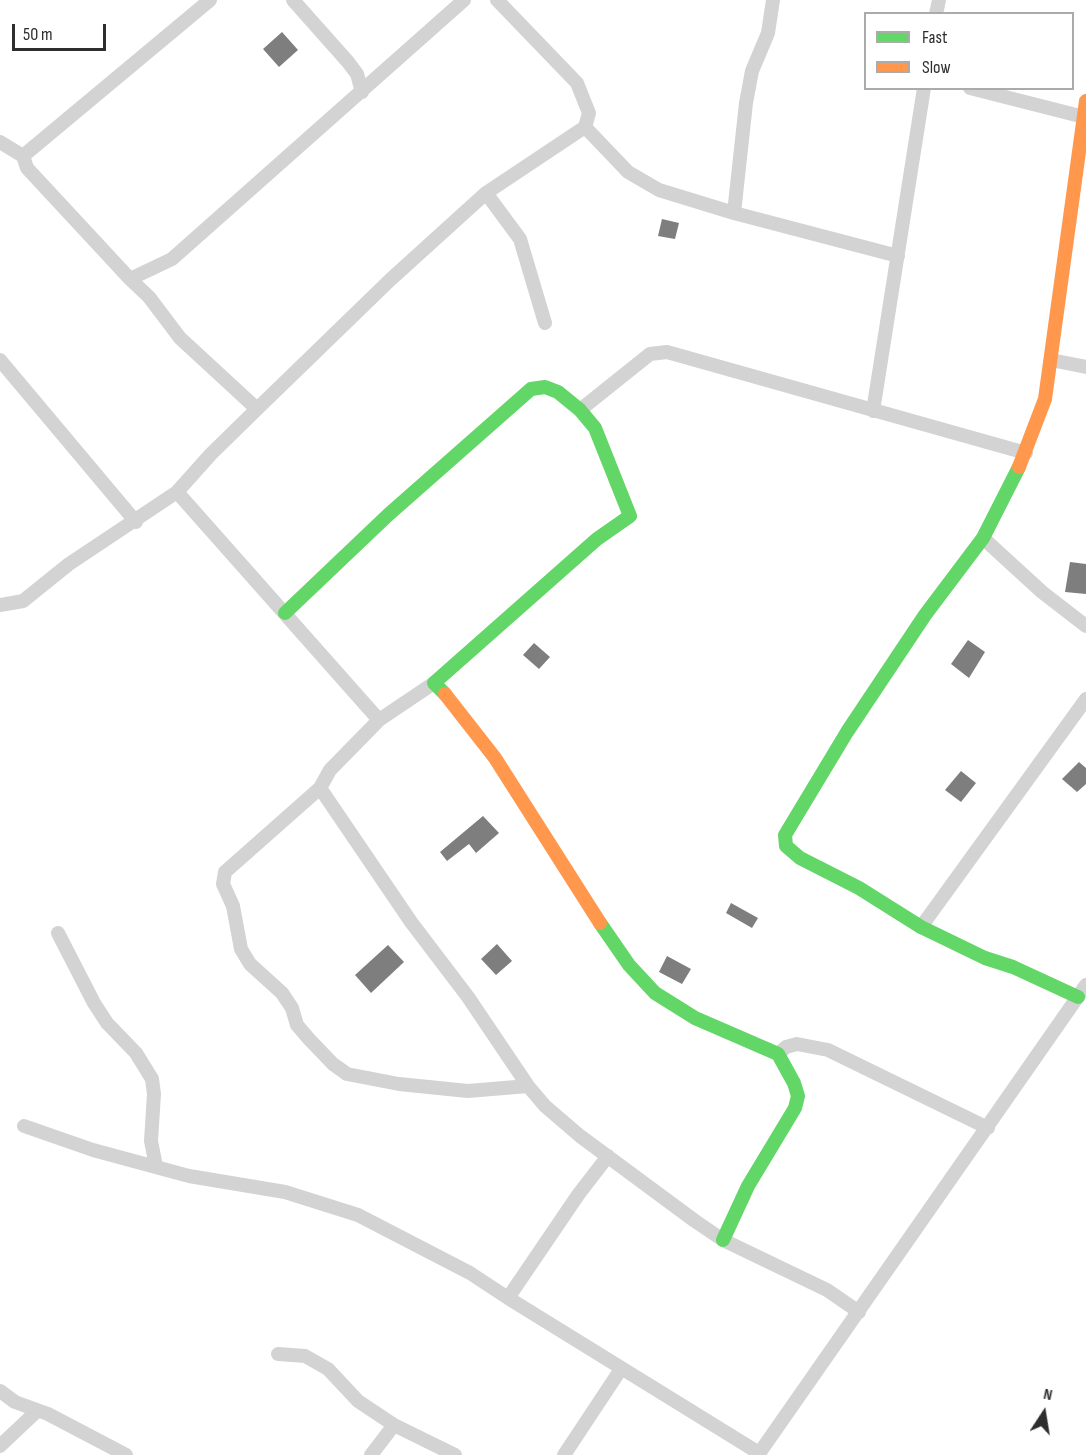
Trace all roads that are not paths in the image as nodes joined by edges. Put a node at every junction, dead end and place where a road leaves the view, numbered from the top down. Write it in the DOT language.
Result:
graph roads {
  1 [pos="210,0"];
  2 [pos="293,0"];
  3 [pos="464,0"];
  4 [pos="497,0"];
  5 [pos="773,0"];
  6 [pos="357,74"];
  7 [pos="374,80"];
  8 [pos="924,90"];
  9 [pos="978,90"];
  10 [pos="362,92"];
  11 [pos="1086,101"];
  12 [pos="1084,117"];
  13 [pos="585,127"];
  14 [pos="0,142"];
  15 [pos="23,156"];
  16 [pos="486,193"];
  17 [pos="734,213"];
  18 [pos="898,256"];
  19 [pos="130,279"];
  20 [pos="545,323"];
  21 [pos="0,360"];
  22 [pos="1051,360"];
  23 [pos="1086,367"];
  24 [pos="257,409"];
  25 [pos="580,410"];
  26 [pos="873,411"];
  27 [pos="1026,453"];
  28 [pos="177,492"];
  29 [pos="135,522"];
  30 [pos="983,538"];
  31 [pos="0,605"];
  32 [pos="285,613"];
  33 [pos="1086,626"];
  34 [pos="434,683"];
  35 [pos="1086,699"];
  36 [pos="379,720"];
  37 [pos="320,788"];
  38 [pos="921,927"];
  39 [pos="58,933"];
  40 [pos="1082,991"];
  41 [pos="778,1054"];
  42 [pos="528,1086"];
  43 [pos="24,1126"];
  44 [pos="988,1128"];
  45 [pos="609,1156"];
  46 [pos="156,1166"];
  47 [pos="723,1240"];
  48 [pos="508,1298"];
  49 [pos="859,1312"];
  50 [pos="279,1354"];
  51 [pos="621,1369"];
  52 [pos="0,1391"];
  53 [pos="37,1411"];
  54 [pos="394,1425"];
  55 [pos="0,1446"];
  56 [pos="758,1454"];
  57 [pos="126,1455"];
  58 [pos="371,1455"];
  59 [pos="455,1455"];
  60 [pos="564,1455"];
  1 -- 15 [label="street"];
  2 -- 6 [label="street"];
  3 -- 7 [label="street"];
  4 -- 13 [label="street"];
  5 -- 17 [label="street"];
  6 -- 7 [label="street"];
  6 -- 10 [label="street"];
  7 -- 10 [label="street"];
  8 -- 18 [label="street"];
  9 -- 12 [label="street"];
  10 -- 19 [label="street"];
  11 -- 12 [label="street"];
  12 -- 22 [label="street"];
  13 -- 16 [label="street"];
  13 -- 17 [label="street"];
  14 -- 15 [label="street"];
  15 -- 19 [label="street"];
  16 -- 20 [label="street"];
  16 -- 24 [label="street"];
  17 -- 18 [label="street"];
  18 -- 26 [label="street"];
  19 -- 24 [label="street"];
  21 -- 29 [label="street"];
  22 -- 23 [label="street"];
  22 -- 27 [label="street"];
  24 -- 28 [label="street"];
  25 -- 26 [label="street"];
  25 -- 32 [label="street"];
  25 -- 34 [label="street"];
  26 -- 27 [label="street"];
  27 -- 30 [label="street"];
  28 -- 29 [label="street"];
  28 -- 32 [label="street"];
  29 -- 31 [label="street"];
  30 -- 33 [label="street"];
  30 -- 38 [label="street"];
  32 -- 36 [label="street"];
  34 -- 36 [label="street"];
  34 -- 41 [label="street"];
  35 -- 38 [label="street"];
  36 -- 37 [label="street"];
  37 -- 42 [label="street"];
  37 -- 42 [label="street"];
  38 -- 40 [label="street"];
  39 -- 46 [label="street"];
  40 -- 44 [label="street"];
  41 -- 44 [label="street"];
  41 -- 47 [label="street"];
  42 -- 45 [label="street"];
  43 -- 46 [label="street"];
  44 -- 49 [label="street"];
  45 -- 47 [label="street"];
  45 -- 48 [label="street"];
  46 -- 48 [label="street"];
  47 -- 49 [label="street"];
  48 -- 51 [label="street"];
  49 -- 56 [label="street"];
  50 -- 54 [label="street"];
  51 -- 56 [label="street"];
  51 -- 60 [label="street"];
  52 -- 53 [label="street"];
  53 -- 55 [label="street"];
  53 -- 57 [label="street"];
  54 -- 58 [label="street"];
  54 -- 59 [label="street"];
}
